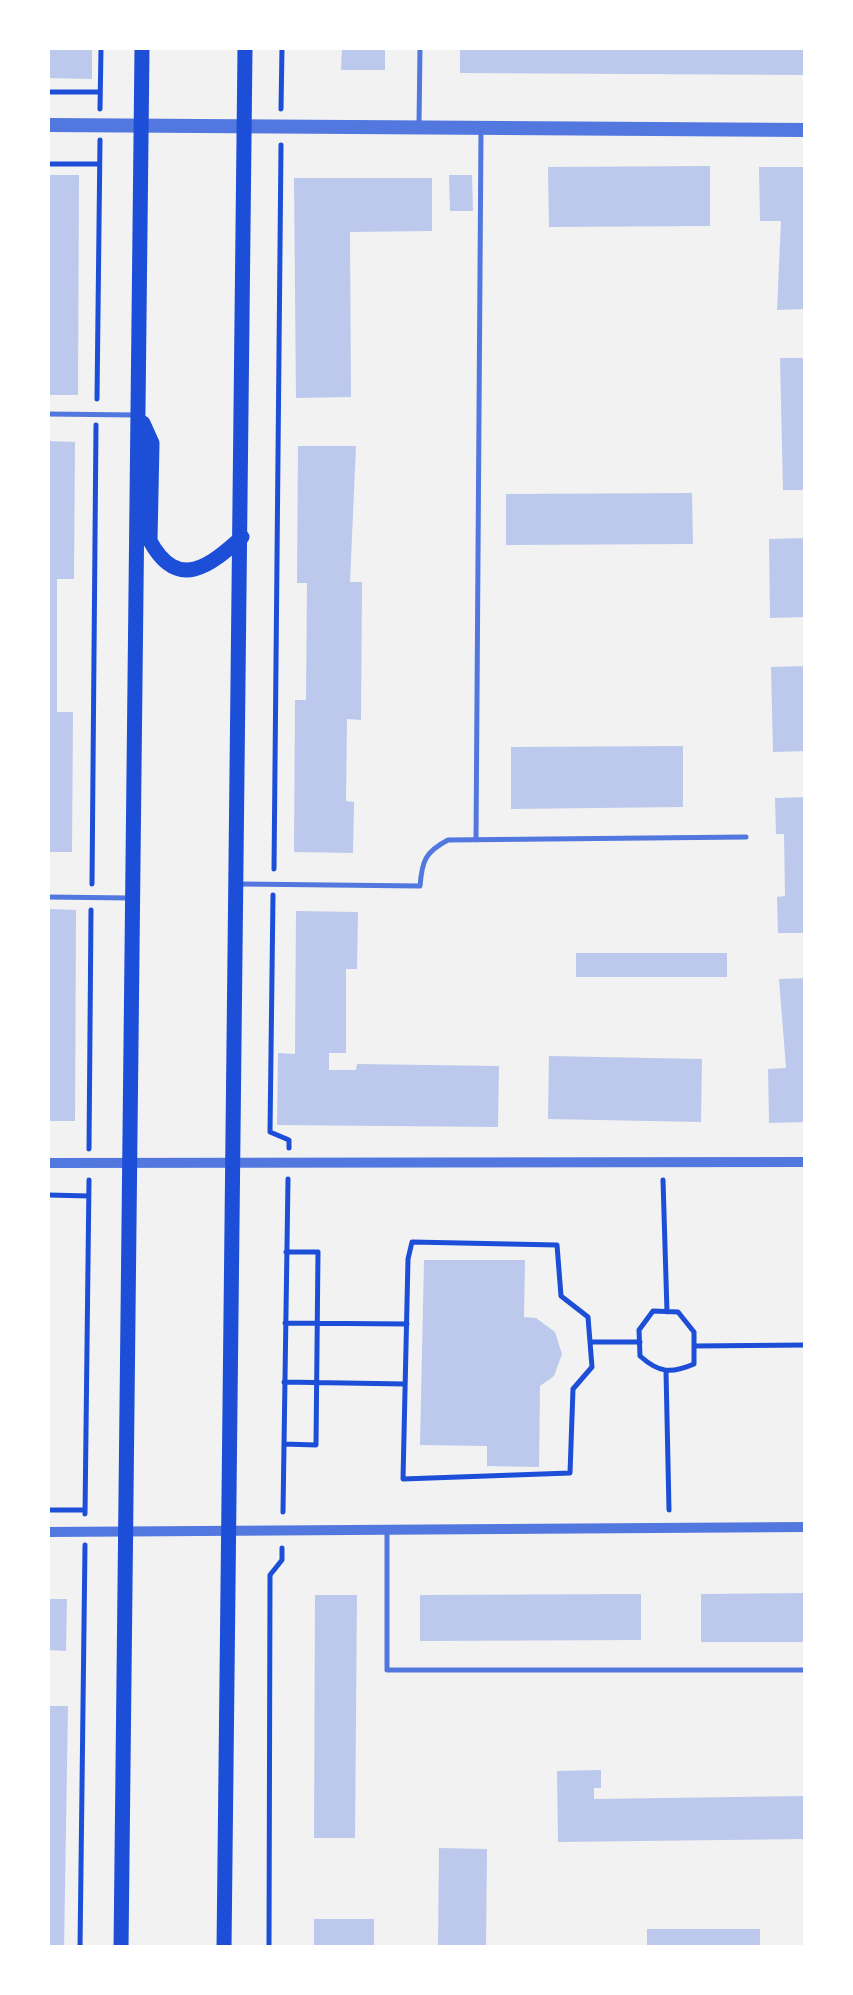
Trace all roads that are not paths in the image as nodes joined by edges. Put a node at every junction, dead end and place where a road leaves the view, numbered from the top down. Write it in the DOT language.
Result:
graph roads {
  1 [pos="142,48"];
  2 [pos="245,48"];
  3 [pos="420,48"];
  4 [pos="141,124"];
  5 [pos="245,124"];
  6 [pos="48,125"];
  7 [pos="420,127"];
  8 [pos="481,128"];
  9 [pos="806,130"];
  10 [pos="48,414"];
  11 [pos="139,415"];
  12 [pos="242,537"];
  13 [pos="746,837"];
  14 [pos="476,840"];
  15 [pos="238,884"];
  16 [pos="48,897"];
  17 [pos="135,898"];
  18 [pos="806,1162"];
  19 [pos="48,1163"];
  20 [pos="130,1164"];
  21 [pos="233,1164"];
  22 [pos="806,1528"];
  23 [pos="228,1530"];
  24 [pos="387,1530"];
  25 [pos="124,1531"];
  26 [pos="48,1532"];
  27 [pos="806,1670"];
  28 [pos="121,1948"];
  29 [pos="224,1948"];
  1 -- 4 [label="main road"];
  2 -- 5 [label="main road"];
  3 -- 7 [label="lane"];
  4 -- 5 [label="street"];
  4 -- 6 [label="street"];
  4 -- 11 [label="main road"];
  5 -- 7 [label="street"];
  5 -- 12 [label="main road"];
  7 -- 8 [label="street"];
  8 -- 9 [label="street"];
  8 -- 14 [label="lane"];
  10 -- 11 [label="lane"];
  11 -- 12 [label="main road"];
  11 -- 17 [label="main road"];
  12 -- 15 [label="main road"];
  13 -- 14 [label="lane"];
  14 -- 15 [label="lane"];
  15 -- 21 [label="main road"];
  16 -- 17 [label="lane"];
  17 -- 20 [label="main road"];
  18 -- 21 [label="street"];
  19 -- 20 [label="street"];
  20 -- 21 [label="street"];
  20 -- 25 [label="main road"];
  21 -- 23 [label="main road"];
  22 -- 24 [label="street"];
  23 -- 24 [label="street"];
  23 -- 25 [label="street"];
  23 -- 29 [label="main road"];
  24 -- 27 [label="lane"];
  25 -- 26 [label="street"];
  25 -- 28 [label="main road"];
}
